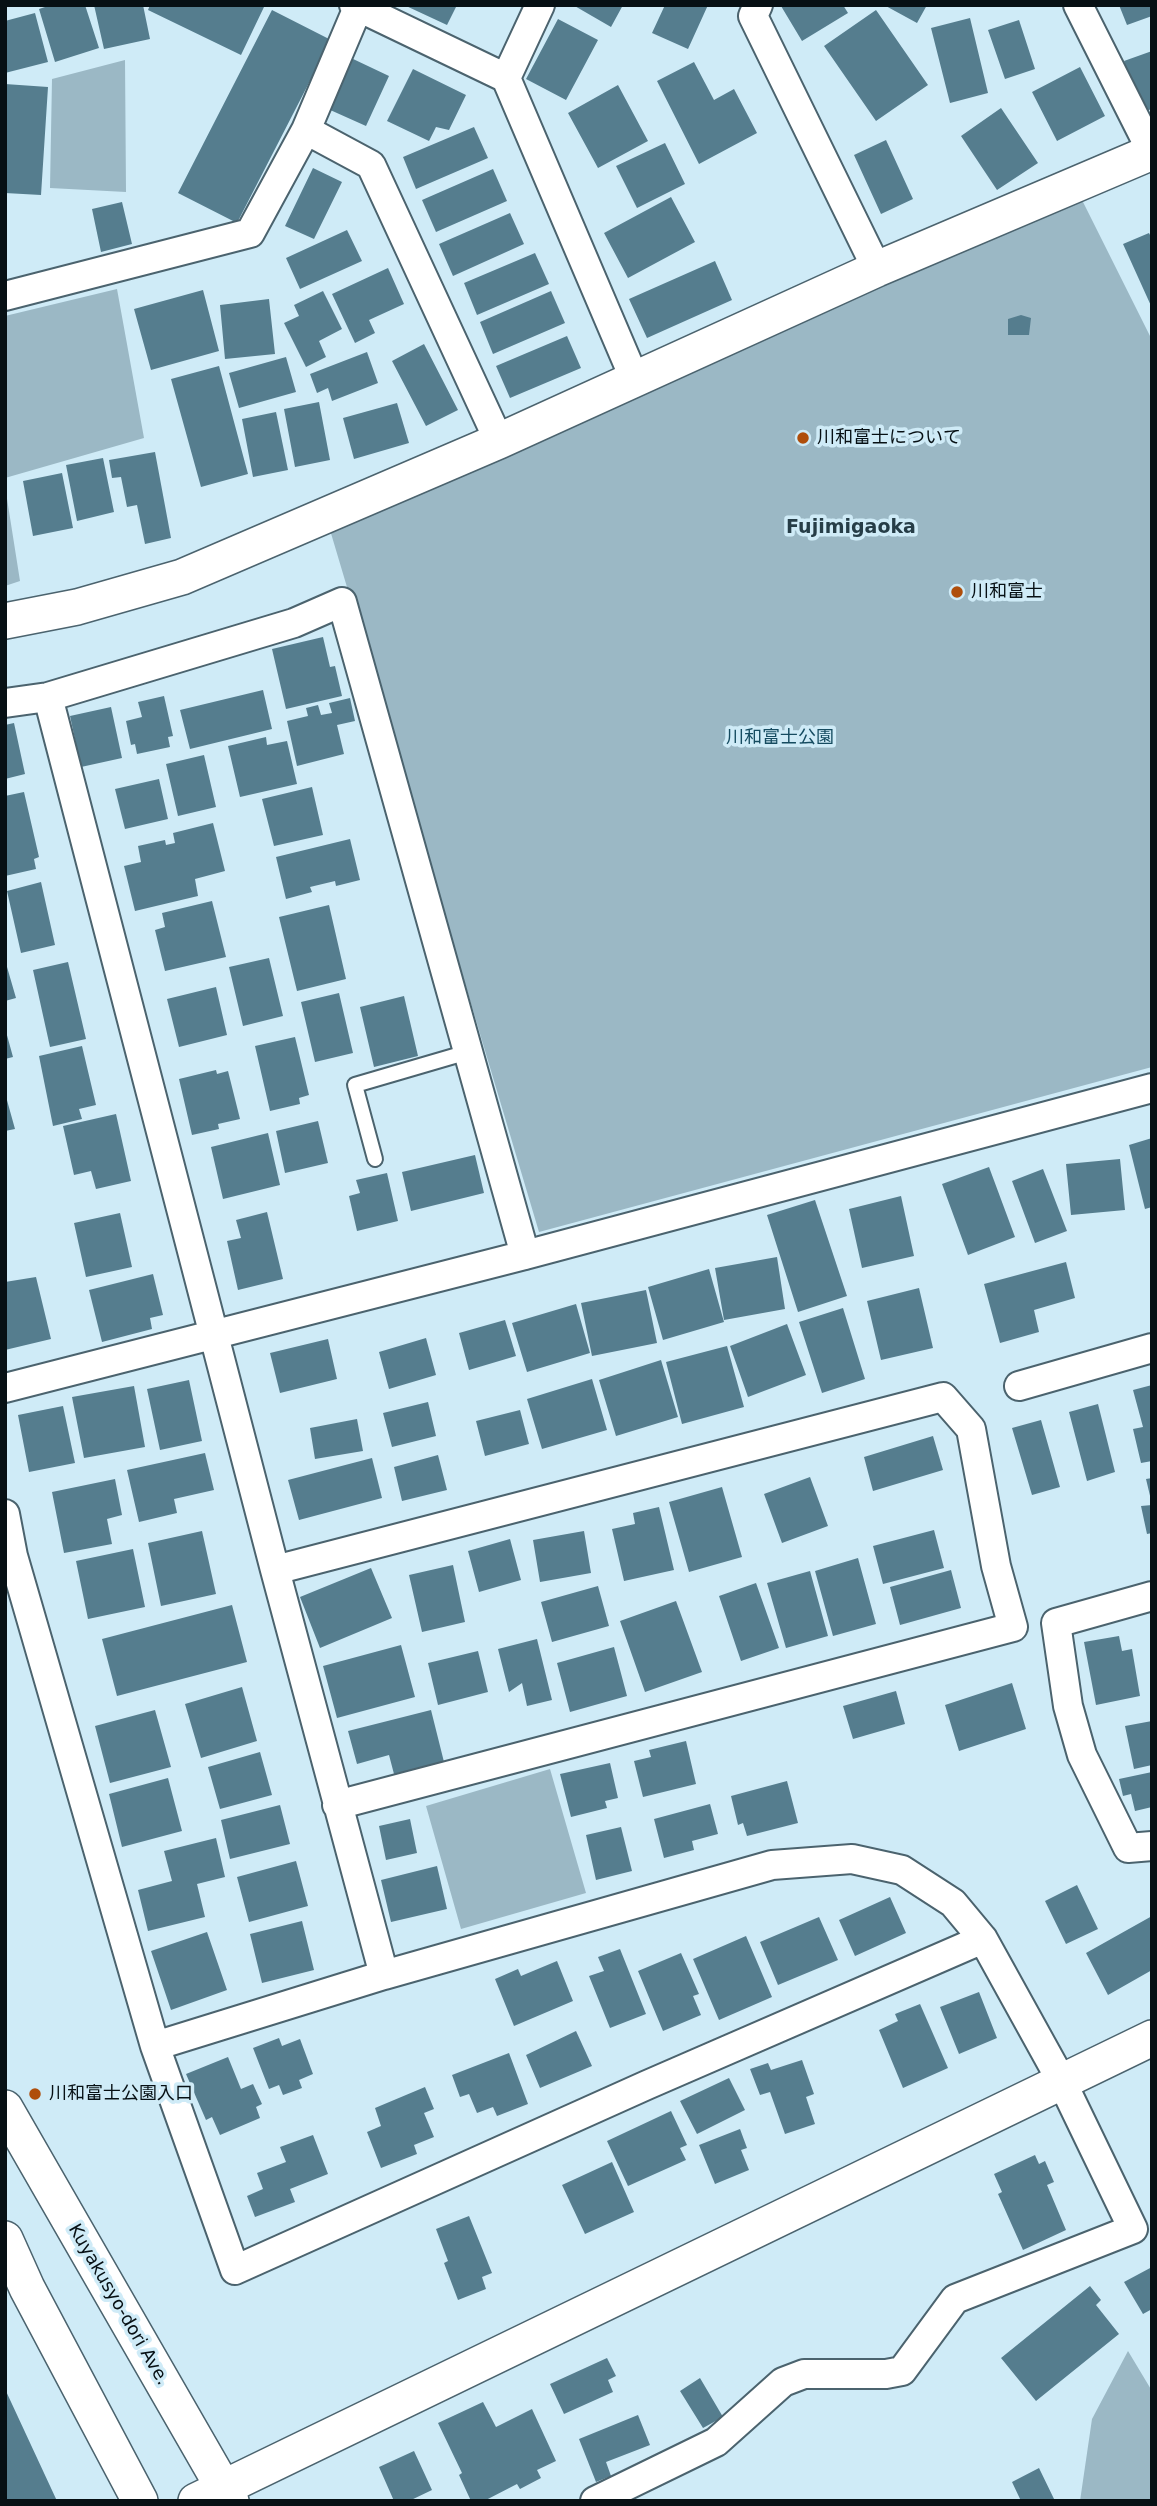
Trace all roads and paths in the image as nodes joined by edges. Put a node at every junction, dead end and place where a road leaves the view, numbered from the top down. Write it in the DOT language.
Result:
graph roads {
  1 [pos="540,5"];
  2 [pos="758,5"];
  3 [pos="1078,5"];
  4 [pos="357,6"];
  5 [pos="506,78"];
  6 [pos="306,130"];
  7 [pos="1152,152"];
  8 [pos="877,269"];
  9 [pos="5,296"];
  10 [pos="635,380"];
  11 [pos="499,441"];
  12 [pos="5,621"];
  13 [pos="48,697"];
  14 [pos="5,703"];
  15 [pos="468,1052"];
  16 [pos="1152,1088"];
  17 [pos="375,1159"];
  18 [pos="525,1255"];
  19 [pos="214,1335"];
  20 [pos="1152,1348"];
  21 [pos="1019,1386"];
  22 [pos="5,1388"];
  23 [pos="5,1514"];
  24 [pos="275,1570"];
  25 [pos="1152,1596"];
  26 [pos="337,1805"];
  27 [pos="1152,1846"];
  28 [pos="984,1939"];
  29 [pos="384,1975"];
  30 [pos="1152,2038"];
  31 [pos="155,2046"];
  32 [pos="1061,2080"];
  33 [pos="5,2108"];
  34 [pos="1142,2223"];
  35 [pos="5,2239"];
  36 [pos="217,2497"];
  37 [pos="140,2501"];
  38 [pos="595,2501"];
  1 -- 5 [label="street"];
  2 -- 8 [label="street"];
  3 -- 7 [label="street"];
  4 -- 5 [label="street"];
  4 -- 6 [label="street"];
  5 -- 10 [label="street"];
  6 -- 9 [label="street"];
  6 -- 11 [label="street"];
  7 -- 8 [label="street"];
  8 -- 10 [label="street"];
  10 -- 11 [label="street"];
  11 -- 12 [label="street"];
  13 -- 14 [label="street"];
  13 -- 15 [label="street"];
  13 -- 19 [label="street"];
  15 -- 17 [label="lane"];
  15 -- 18 [label="street"];
  16 -- 18 [label="street"];
  18 -- 19 [label="street"];
  19 -- 22 [label="street"];
  19 -- 24 [label="street"];
  20 -- 21 [label="street"];
  23 -- 31 [label="street"];
  24 -- 26 [label="street"];
  24 -- 26 [label="street"];
  25 -- 27 [label="street"];
  26 -- 29 [label="street"];
  28 -- 29 [label="street"];
  28 -- 31 [label="street"];
  28 -- 32 [label="street"];
  29 -- 31 [label="street"];
  30 -- 32 [label="street"];
  32 -- 34 [label="street"];
  32 -- 36 [label="street"];
  33 -- 36 [label="street, Kuyakusyo-dori Ave."];
  34 -- 38 [label="street"];
  35 -- 37 [label="street"];
}
